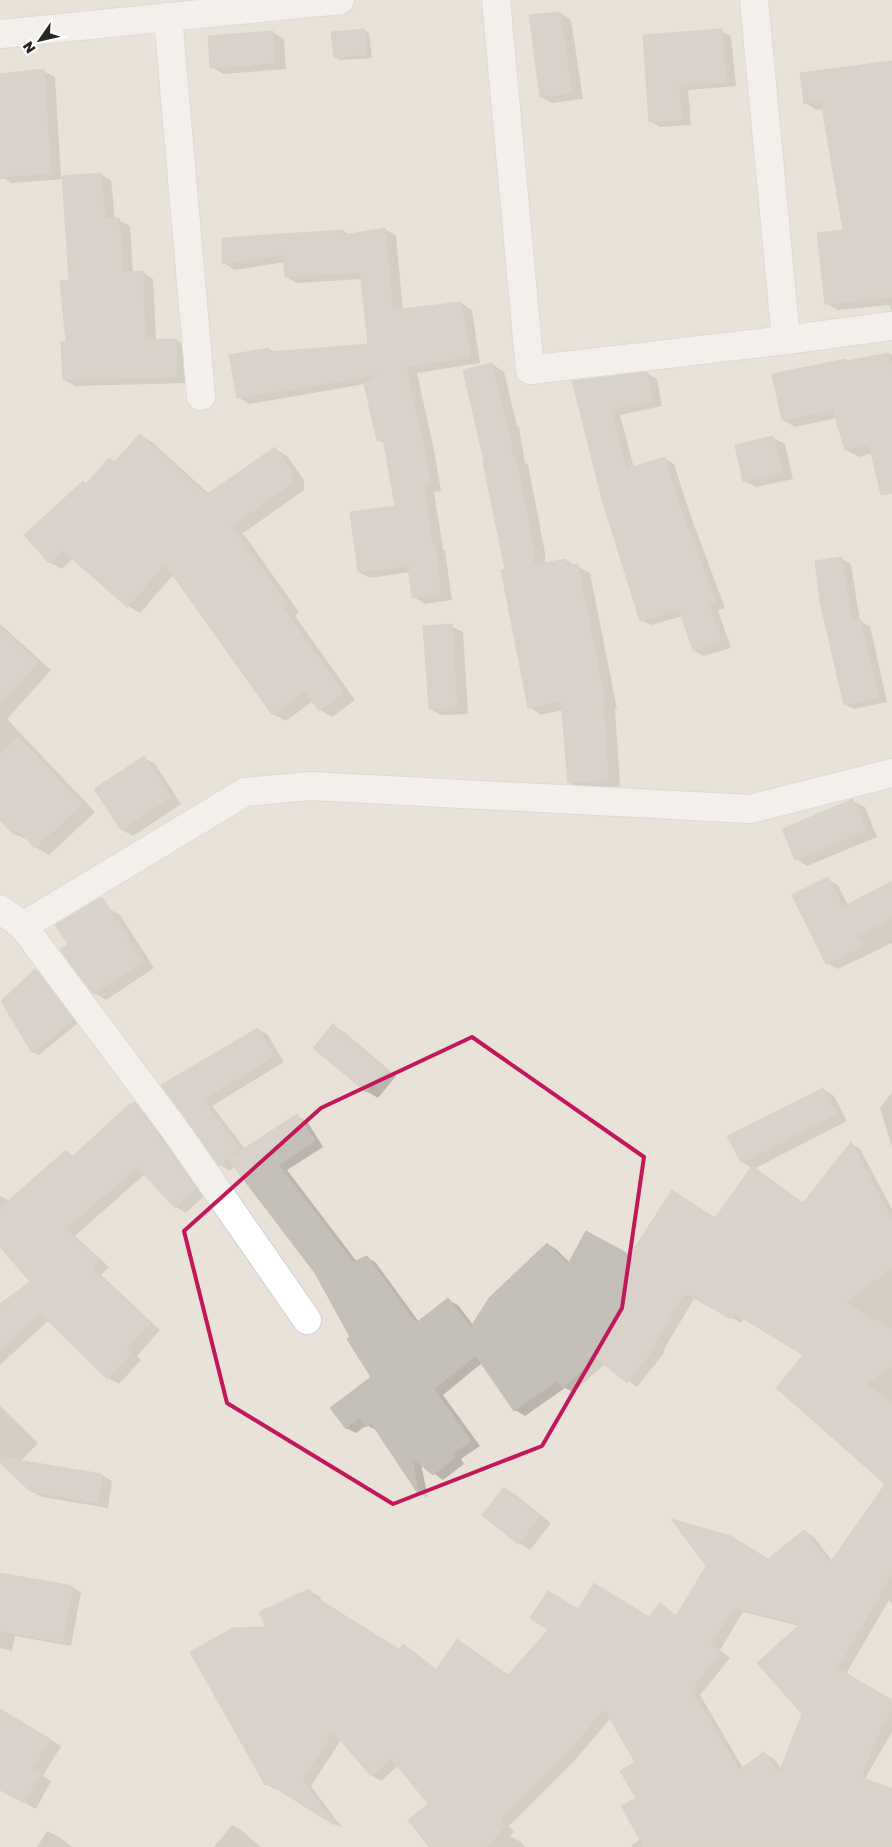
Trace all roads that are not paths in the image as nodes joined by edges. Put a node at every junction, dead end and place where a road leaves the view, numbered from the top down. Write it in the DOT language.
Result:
graph roads {
  1 [pos="340,0"];
  2 [pos="496,0"];
  3 [pos="754,0"];
  4 [pos="168,17"];
  5 [pos="0,34"];
  6 [pos="892,326"];
  7 [pos="786,340"];
  8 [pos="201,396"];
  9 [pos="892,773"];
  10 [pos="0,909"];
  11 [pos="23,926"];
  12 [pos="307,1320"];
  1 -- 4 [label="street"];
  2 -- 7 [label="street"];
  3 -- 7 [label="street"];
  4 -- 5 [label="street"];
  4 -- 8 [label="street"];
  6 -- 7 [label="street"];
  9 -- 11 [label="street"];
  10 -- 11 [label="street"];
  11 -- 12 [label="street"];
}
